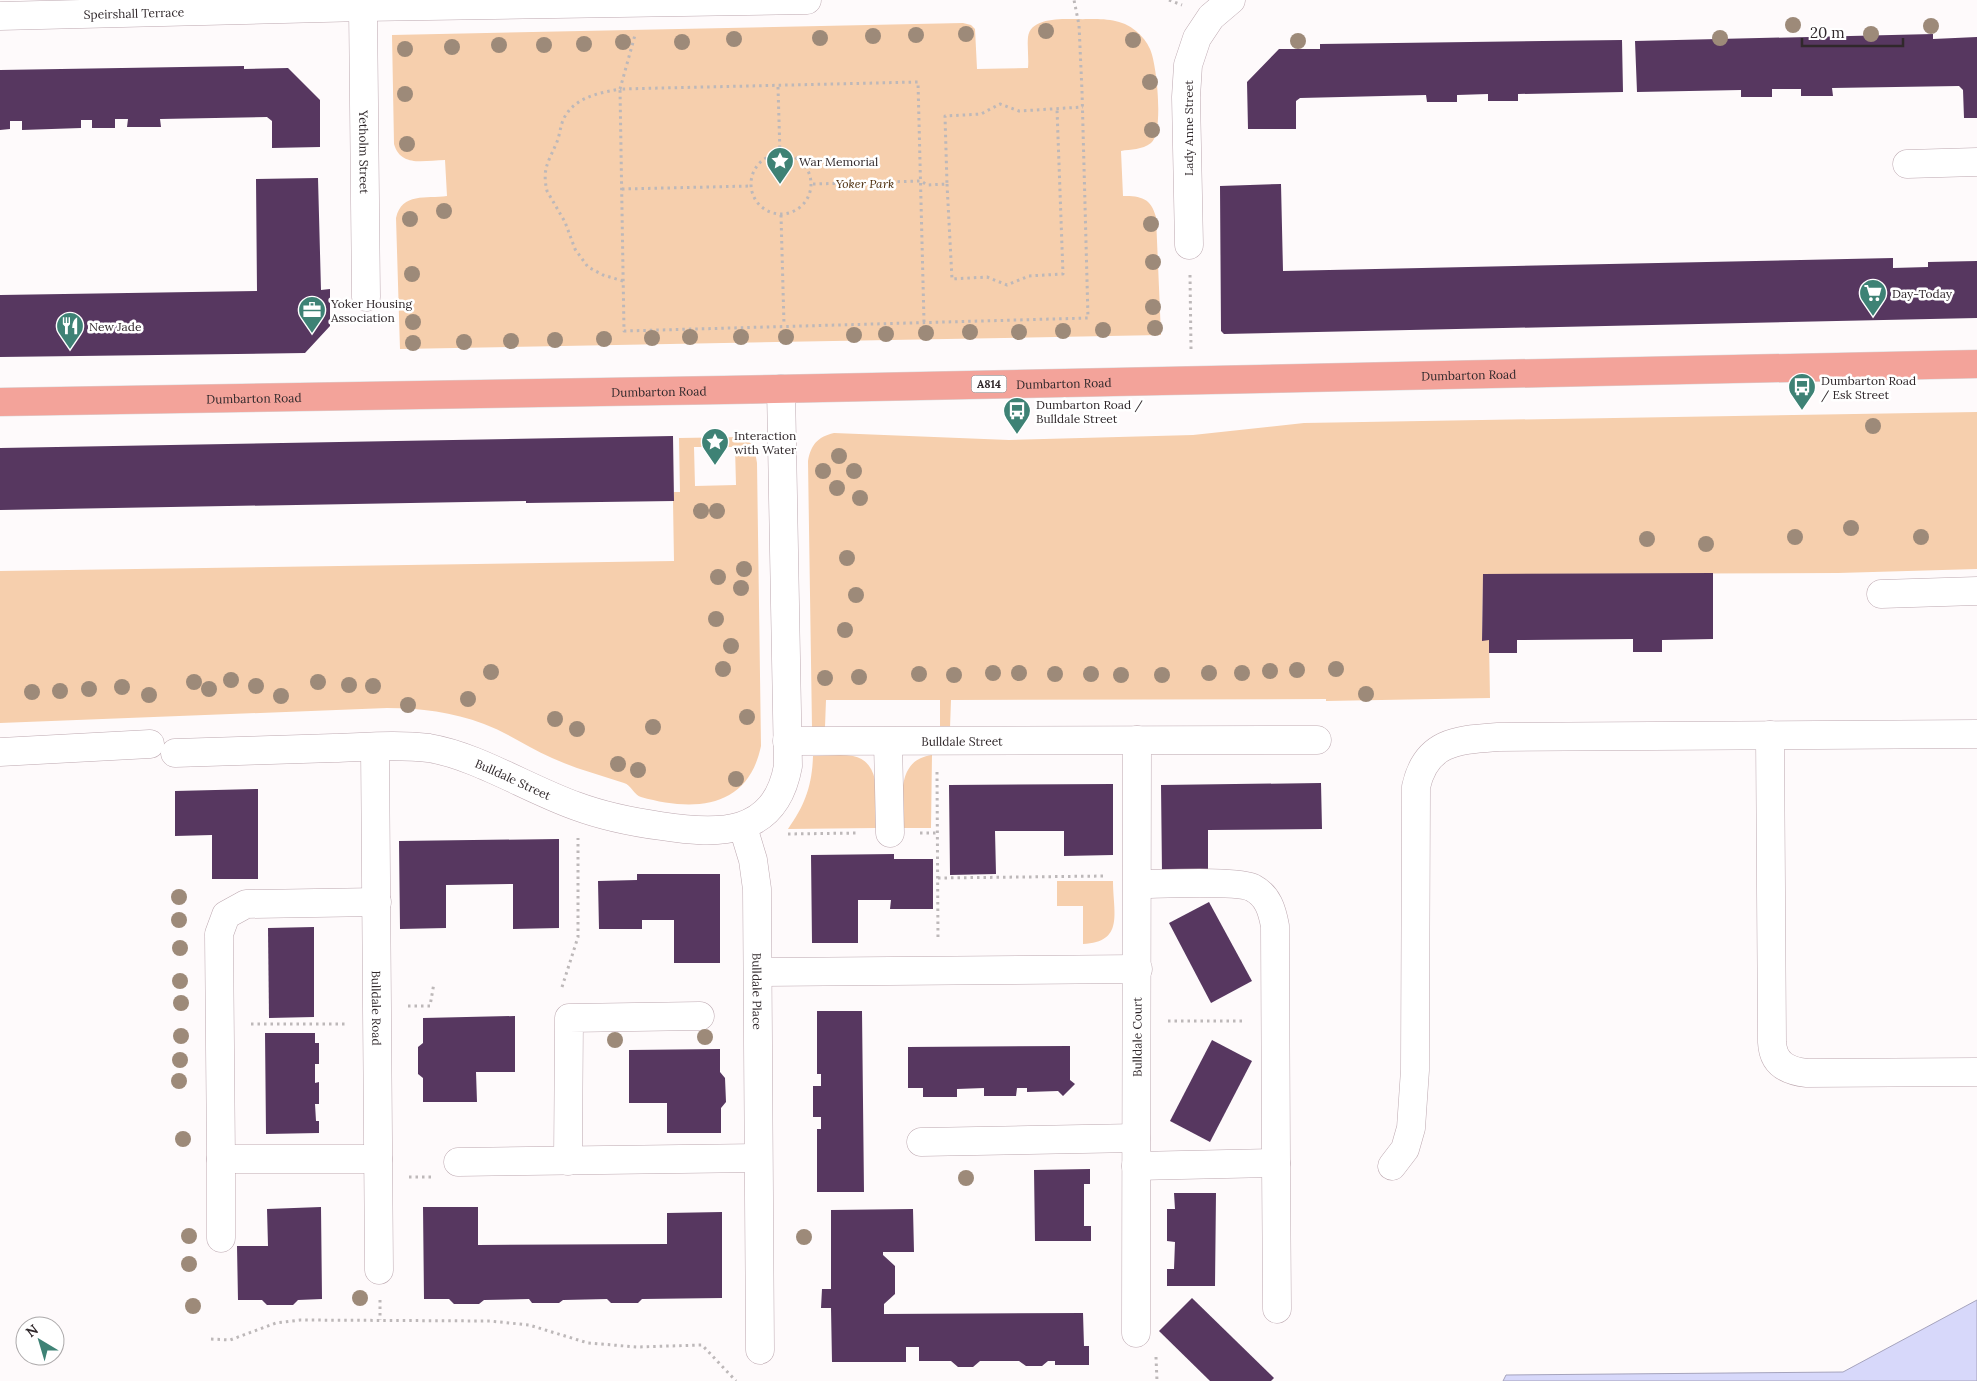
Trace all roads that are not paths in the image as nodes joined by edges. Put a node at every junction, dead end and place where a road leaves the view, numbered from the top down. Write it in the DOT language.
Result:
graph roads {
  1 [pos="807,0"];
  2 [pos="362,7"];
  3 [pos="1221,8"];
  4 [pos="0,16"];
  5 [pos="1977,162"];
  6 [pos="1907,164"];
  7 [pos="1189,245"];
  8 [pos="366,297"];
  9 [pos="1977,364"];
  10 [pos="781,389"];
  11 [pos="0,402"];
  12 [pos="1977,591"];
  13 [pos="1882,594"];
  14 [pos="1977,734"];
  15 [pos="1770,735"];
  16 [pos="1137,740"];
  17 [pos="1317,740"];
  18 [pos="787,741"];
  19 [pos="888,742"];
  20 [pos="150,744"];
  21 [pos="375,747"];
  22 [pos="0,752"];
  23 [pos="176,753"];
  24 [pos="743,827"];
  25 [pos="890,833"];
  26 [pos="1138,880"];
  27 [pos="376,902"];
  28 [pos="1138,969"];
  29 [pos="758,972"];
  30 [pos="700,1016"];
  31 [pos="1977,1072"];
  32 [pos="1136,1138"];
  33 [pos="921,1142"];
  34 [pos="758,1158"];
  35 [pos="221,1159"];
  36 [pos="568,1161"];
  37 [pos="458,1162"];
  38 [pos="1276,1163"];
  39 [pos="1136,1166"];
  40 [pos="1392,1166"];
  41 [pos="378,1169"];
  42 [pos="221,1238"];
  43 [pos="379,1270"];
  44 [pos="1278,1309"];
  45 [pos="1136,1333"];
  46 [pos="760,1350"];
  1 -- 2 [label="street, Speirshall Terrace"];
  2 -- 4 [label="street, Speirshall Terrace"];
  2 -- 8 [label="street, Yetholm Street"];
  3 -- 7 [label="street, Lady Anne Street"];
  5 -- 6 [label="street"];
  9 -- 10 [label="main road, Dumbarton Road / A814"];
  10 -- 11 [label="main road, Dumbarton Road / A814"];
  10 -- 18 [label="street, Bulldale Street"];
  12 -- 13 [label="street"];
  14 -- 15 [label="street"];
  15 -- 31 [label="street"];
  15 -- 40 [label="street"];
  16 -- 17 [label="street, Bulldale Street"];
  16 -- 19 [label="street, Bulldale Street"];
  16 -- 26 [label="street, Bulldale Court"];
  18 -- 19 [label="street, Bulldale Street"];
  18 -- 24 [label="street, Bulldale Street"];
  19 -- 25 [label="street"];
  20 -- 22 [label="street"];
  21 -- 23 [label="street, Bulldale Street"];
  21 -- 24 [label="street, Bulldale Street"];
  21 -- 27 [label="street, Bulldale Road"];
  24 -- 29 [label="street, Bulldale Place"];
  26 -- 28 [label="street, Bulldale Court"];
  26 -- 38 [label="street"];
  27 -- 35 [label="street"];
  27 -- 41 [label="street, Bulldale Road"];
  28 -- 29 [label="street"];
  28 -- 32 [label="street, Bulldale Court"];
  29 -- 34 [label="street, Bulldale Place"];
  30 -- 36 [label="street"];
  32 -- 33 [label="street"];
  32 -- 39 [label="street, Bulldale Court"];
  34 -- 36 [label="street"];
  34 -- 46 [label="street, Bulldale Place"];
  35 -- 41 [label="street"];
  35 -- 42 [label="street"];
  36 -- 37 [label="street"];
  38 -- 39 [label="street"];
  38 -- 44 [label="street"];
  39 -- 45 [label="street, Bulldale Court"];
  41 -- 43 [label="street, Bulldale Road"];
}
